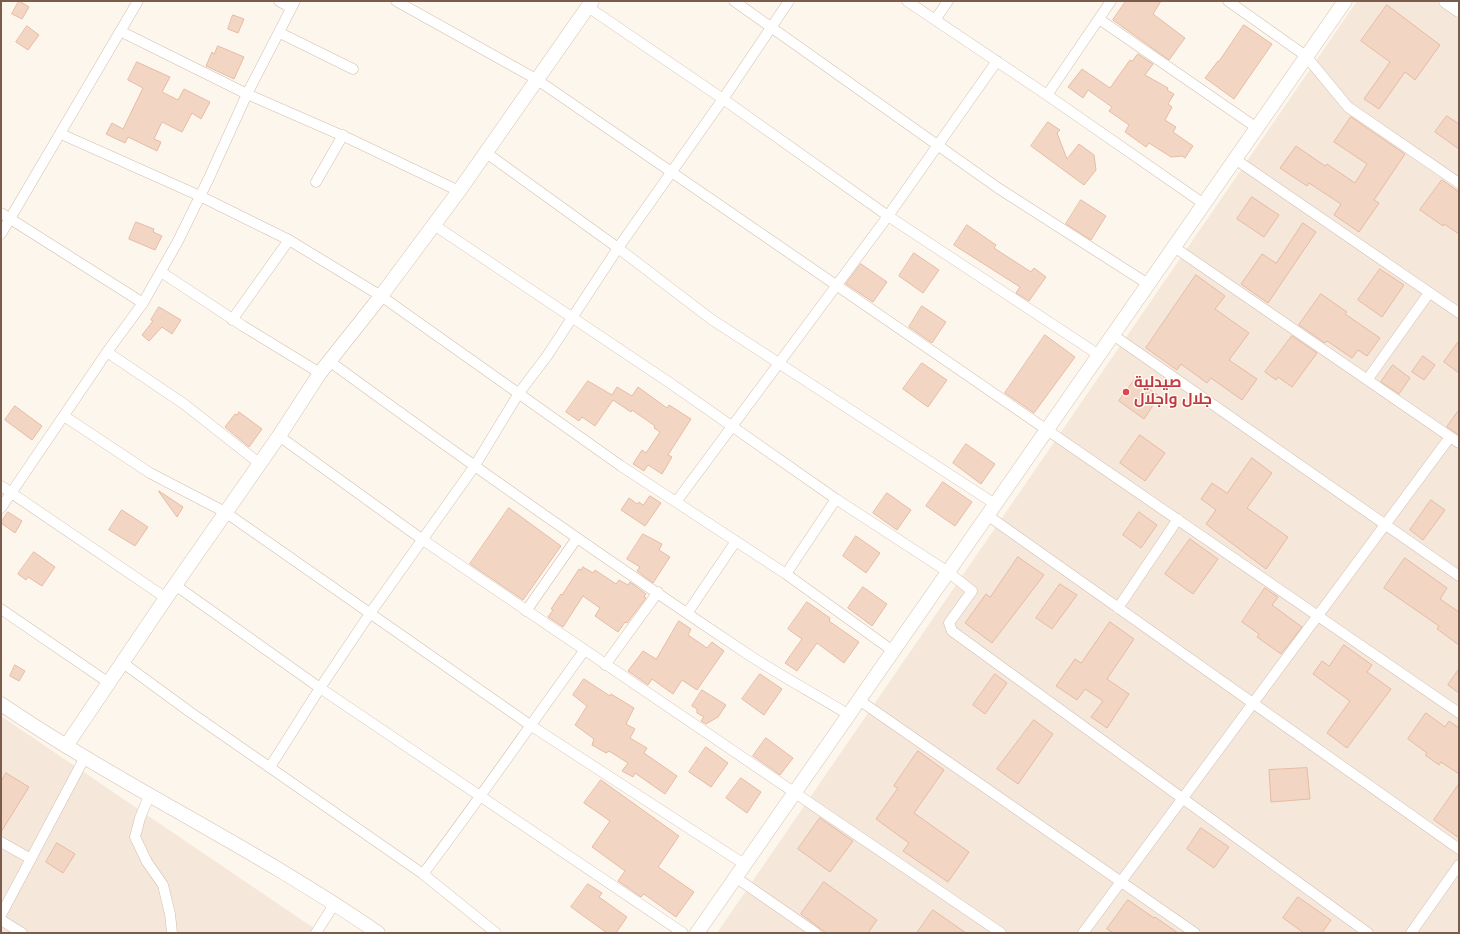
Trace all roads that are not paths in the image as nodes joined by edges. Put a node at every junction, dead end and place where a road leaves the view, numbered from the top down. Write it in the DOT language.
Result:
graph roads {
  1 [pos="138,1"];
  2 [pos="279,1"];
  3 [pos="396,1"];
  4 [pos="734,1"];
  5 [pos="789,1"];
  6 [pos="907,1"];
  7 [pos="948,1"];
  8 [pos="1110,1"];
  9 [pos="1228,1"];
  10 [pos="1345,1"];
  11 [pos="1446,1"];
  12 [pos="293,4"];
  13 [pos="590,4"];
  14 [pos="1459,10"];
  15 [pos="1099,19"];
  16 [pos="935,20"];
  17 [pos="772,28"];
  18 [pos="120,31"];
  19 [pos="280,33"];
  20 [pos="1306,56"];
  21 [pos="997,61"];
  22 [pos="353,69"];
  23 [pos="536,79"];
  24 [pos="247,94"];
  25 [pos="1047,95"];
  26 [pos="723,99"];
  27 [pos="1257,128"];
  28 [pos="61,134"];
  29 [pos="343,135"];
  30 [pos="938,145"];
  31 [pos="485,152"];
  32 [pos="1235,159"];
  33 [pos="672,173"];
  34 [pos="316,182"];
  35 [pos="1459,183"];
  36 [pos="459,191"];
  37 [pos="200,196"];
  38 [pos="1204,204"];
  39 [pos="1,213"];
  40 [pos="888,216"];
  41 [pos="10,219"];
  42 [pos="434,225"];
  43 [pos="1,234"];
  44 [pos="289,240"];
  45 [pos="1174,247"];
  46 [pos="618,248"];
  47 [pos="161,272"];
  48 [pos="1148,284"];
  49 [pos="836,285"];
  50 [pos="1429,293"];
  51 [pos="381,296"];
  52 [pos="144,303"];
  53 [pos="1459,313"];
  54 [pos="570,318"];
  55 [pos="232,320"];
  56 [pos="1113,335"];
  57 [pos="107,352"];
  58 [pos="1099,355"];
  59 [pos="329,361"];
  60 [pos="778,362"];
  61 [pos="320,373"];
  62 [pos="1367,380"];
  63 [pos="519,393"];
  64 [pos="64,416"];
  65 [pos="731,426"];
  66 [pos="1048,429"];
  67 [pos="279,436"];
  68 [pos="1450,437"];
  69 [pos="1459,443"];
  70 [pos="259,463"];
  71 [pos="474,467"];
  72 [pos="1,486"];
  73 [pos="11,493"];
  74 [pos="836,499"];
  75 [pos="676,502"];
  76 [pos="1,508"];
  77 [pos="991,510"];
  78 [pos="225,512"];
  79 [pos="1178,519"];
  80 [pos="1385,525"];
  81 [pos="577,538"];
  82 [pos="423,540"];
  83 [pos="736,541"];
  84 [pos="948,572"];
  85 [pos="786,574"];
  86 [pos="1459,576"];
  87 [pos="176,585"];
  88 [pos="658,592"];
  89 [pos="166,598"];
  90 [pos="1118,608"];
  91 [pos="1,609"];
  92 [pos="526,611"];
  93 [pos="371,612"];
  94 [pos="688,612"];
  95 [pos="1318,616"];
  96 [pos="584,651"];
  97 [pos="893,651"];
  98 [pos="122,663"];
  99 [pos="605,665"];
  100 [pos="109,683"];
  101 [pos="320,688"];
  102 [pos="859,700"];
  103 [pos="1,704"];
  104 [pos="1253,704"];
  105 [pos="1459,712"];
  106 [pos="849,715"];
  107 [pos="530,725"];
  108 [pos="66,746"];
  109 [pos="85,757"];
  110 [pos="270,767"];
  111 [pos="795,792"];
  112 [pos="149,796"];
  113 [pos="482,796"];
  114 [pos="1183,798"];
  115 [pos="1,842"];
  116 [pos="1459,849"];
  117 [pos="31,859"];
  118 [pos="744,864"];
  119 [pos="1459,864"];
  120 [pos="423,874"];
  121 [pos="735,877"];
  122 [pos="1121,882"];
  123 [pos="335,903"];
  124 [pos="1,915"];
  125 [pos="1,920"];
  126 [pos="22,933"];
  127 [pos="172,933"];
  128 [pos="316,933"];
  129 [pos="378,933"];
  130 [pos="496,933"];
  131 [pos="683,933"];
  132 [pos="697,933"];
  133 [pos="816,933"];
  134 [pos="1001,933"];
  135 [pos="1084,933"];
  136 [pos="1195,933"];
  137 [pos="1368,933"];
  138 [pos="1411,933"];
  1 -- 18 [label="street"];
  2 -- 12 [label="street"];
  3 -- 23 [label="street"];
  4 -- 17 [label="street"];
  5 -- 17 [label="street"];
  6 -- 16 [label="street"];
  7 -- 16 [label="street"];
  8 -- 15 [label="street"];
  9 -- 20 [label="street"];
  10 -- 20 [label="street"];
  11 -- 14 [label="street"];
  12 -- 19 [label="street"];
  13 -- 23 [label="street"];
  13 -- 26 [label="street"];
  15 -- 25 [label="street"];
  15 -- 27 [label="street"];
  16 -- 21 [label="street"];
  17 -- 26 [label="street"];
  17 -- 30 [label="street"];
  18 -- 24 [label="street"];
  18 -- 28 [label="street"];
  19 -- 22 [label="street"];
  19 -- 24 [label="street"];
  20 -- 27 [label="street"];
  20 -- 35 [label="street"];
  21 -- 25 [label="street"];
  21 -- 30 [label="street"];
  23 -- 31 [label="street"];
  23 -- 33 [label="street"];
  24 -- 29 [label="street"];
  24 -- 37 [label="street"];
  25 -- 38 [label="street"];
  26 -- 33 [label="street"];
  26 -- 40 [label="street"];
  27 -- 32 [label="street"];
  28 -- 37 [label="street"];
  28 -- 41 [label="street"];
  29 -- 34 [label="street"];
  29 -- 36 [label="street"];
  30 -- 40 [label="street"];
  30 -- 48 [label="street"];
  31 -- 36 [label="street"];
  31 -- 46 [label="street"];
  32 -- 38 [label="street"];
  32 -- 50 [label="street"];
  33 -- 46 [label="street"];
  33 -- 49 [label="street"];
  36 -- 42 [label="street"];
  37 -- 44 [label="street"];
  37 -- 47 [label="street"];
  38 -- 45 [label="street"];
  39 -- 41 [label="street"];
  40 -- 49 [label="street"];
  40 -- 58 [label="street"];
  41 -- 43 [label="street"];
  41 -- 52 [label="street"];
  42 -- 51 [label="street"];
  42 -- 54 [label="street"];
  44 -- 51 [label="street"];
  44 -- 55 [label="street"];
  45 -- 48 [label="street"];
  45 -- 62 [label="street"];
  46 -- 54 [label="street"];
  46 -- 60 [label="street"];
  47 -- 52 [label="street"];
  47 -- 55 [label="street"];
  48 -- 56 [label="street"];
  49 -- 60 [label="street"];
  49 -- 66 [label="street"];
  50 -- 53 [label="street"];
  50 -- 62 [label="street"];
  51 -- 59 [label="street"];
  51 -- 63 [label="street"];
  52 -- 57 [label="street"];
  54 -- 63 [label="street"];
  54 -- 65 [label="street"];
  55 -- 61 [label="street"];
  56 -- 58 [label="street"];
  56 -- 80 [label="street"];
  57 -- 64 [label="street"];
  57 -- 70 [label="street"];
  58 -- 66 [label="street"];
  59 -- 61 [label="street"];
  59 -- 71 [label="street"];
  60 -- 65 [label="street"];
  60 -- 77 [label="street"];
  61 -- 67 [label="street"];
  62 -- 68 [label="street"];
  63 -- 71 [label="street"];
  63 -- 75 [label="street"];
  64 -- 73 [label="street"];
  64 -- 78 [label="street"];
  65 -- 74 [label="street"];
  65 -- 75 [label="street"];
  66 -- 77 [label="street"];
  66 -- 79 [label="street"];
  67 -- 70 [label="street"];
  67 -- 82 [label="street"];
  68 -- 69 [label="street"];
  68 -- 80 [label="street"];
  70 -- 78 [label="street"];
  71 -- 81 [label="street"];
  71 -- 82 [label="street"];
  72 -- 73 [label="street"];
  73 -- 76 [label="street"];
  73 -- 89 [label="street"];
  74 -- 84 [label="street"];
  74 -- 85 [label="street"];
  75 -- 83 [label="street"];
  77 -- 84 [label="street"];
  77 -- 90 [label="street"];
  78 -- 87 [label="street"];
  78 -- 93 [label="street"];
  79 -- 90 [label="street"];
  79 -- 95 [label="street"];
  80 -- 86 [label="street"];
  80 -- 95 [label="street"];
  81 -- 88 [label="street"];
  81 -- 92 [label="street"];
  82 -- 92 [label="street"];
  82 -- 93 [label="street"];
  83 -- 85 [label="street"];
  83 -- 94 [label="street"];
  84 -- 97 [label="street"];
  84 -- 114 [label="street"];
  85 -- 97 [label="street"];
  87 -- 89 [label="street"];
  87 -- 101 [label="street"];
  88 -- 94 [label="street"];
  88 -- 99 [label="street"];
  89 -- 98 [label="street"];
  90 -- 104 [label="street"];
  91 -- 100 [label="street"];
  92 -- 96 [label="street"];
  93 -- 101 [label="street"];
  93 -- 107 [label="street"];
  94 -- 106 [label="street"];
  95 -- 104 [label="street"];
  95 -- 105 [label="street"];
  96 -- 99 [label="street"];
  96 -- 107 [label="street"];
  97 -- 102 [label="street"];
  98 -- 100 [label="street"];
  98 -- 110 [label="street"];
  99 -- 111 [label="street"];
  100 -- 108 [label="street"];
  101 -- 110 [label="street"];
  101 -- 113 [label="street"];
  102 -- 106 [label="street"];
  102 -- 122 [label="street"];
  103 -- 108 [label="street"];
  104 -- 114 [label="street"];
  104 -- 116 [label="street"];
  106 -- 111 [label="street"];
  107 -- 113 [label="street"];
  107 -- 118 [label="street"];
  108 -- 109 [label="street"];
  109 -- 112 [label="street"];
  109 -- 117 [label="street"];
  110 -- 120 [label="street"];
  111 -- 118 [label="street"];
  111 -- 134 [label="street"];
  112 -- 123 [label="street"];
  112 -- 127 [label="street"];
  113 -- 120 [label="street"];
  113 -- 131 [label="street"];
  114 -- 122 [label="street"];
  114 -- 137 [label="street"];
  115 -- 117 [label="street"];
  117 -- 124 [label="street"];
  118 -- 121 [label="street"];
  119 -- 138 [label="street"];
  120 -- 130 [label="street"];
  121 -- 132 [label="street"];
  121 -- 133 [label="street"];
  122 -- 135 [label="street"];
  122 -- 136 [label="street"];
  123 -- 128 [label="street"];
  123 -- 129 [label="street"];
  125 -- 126 [label="street"];
}
